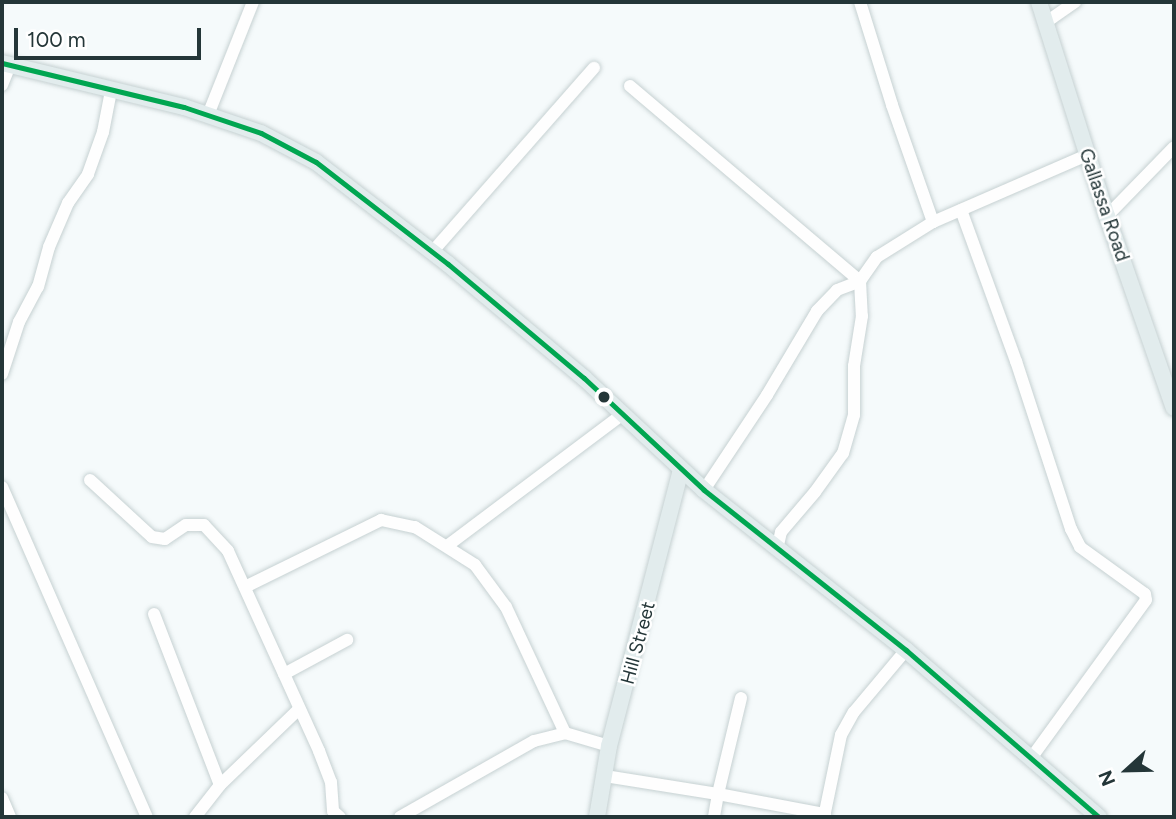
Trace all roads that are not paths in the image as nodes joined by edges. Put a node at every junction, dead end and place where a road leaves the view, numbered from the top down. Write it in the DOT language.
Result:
graph roads {
  1 [pos="253,2"];
  2 [pos="860,2"];
  3 [pos="1039,2"];
  4 [pos="1074,2"];
  5 [pos="1045,23"];
  6 [pos="6,64"];
  7 [pos="594,68"];
  8 [pos="2,85"];
  9 [pos="630,86"];
  10 [pos="111,91"];
  11 [pos="208,115"];
  12 [pos="1174,147"];
  13 [pos="1087,155"];
  14 [pos="961,210"];
  15 [pos="1107,216"];
  16 [pos="933,222"];
  17 [pos="433,251"];
  18 [pos="860,281"];
  19 [pos="2,374"];
  20 [pos="1174,408"];
  21 [pos="623,414"];
  22 [pos="681,470"];
  23 [pos="90,480"];
  24 [pos="2,487"];
  25 [pos="704,490"];
  26 [pos="447,546"];
  27 [pos="777,549"];
  28 [pos="245,587"];
  29 [pos="154,614"];
  30 [pos="348,640"];
  31 [pos="906,650"];
  32 [pos="284,674"];
  33 [pos="741,698"];
  34 [pos="299,709"];
  35 [pos="565,733"];
  36 [pos="609,746"];
  37 [pos="1031,758"];
  38 [pos="605,776"];
  39 [pos="220,785"];
  40 [pos="718,794"];
  41 [pos="2,798"];
  42 [pos="824,816"];
  43 [pos="10,817"];
  44 [pos="147,817"];
  45 [pos="195,817"];
  46 [pos="340,817"];
  47 [pos="400,817"];
  48 [pos="597,817"];
  49 [pos="714,817"];
  50 [pos="1099,817"];
  1 -- 11 [label="street"];
  2 -- 16 [label="street"];
  3 -- 5 [label="main road, Gallassa Road"];
  4 -- 5 [label="street"];
  5 -- 13 [label="main road, Gallassa Road"];
  6 -- 8 [label="street"];
  6 -- 10 [label="main road"];
  7 -- 17 [label="street"];
  9 -- 18 [label="street"];
  10 -- 11 [label="main road"];
  10 -- 19 [label="street"];
  11 -- 17 [label="main road"];
  12 -- 15 [label="street"];
  13 -- 14 [label="street"];
  13 -- 15 [label="main road, Gallassa Road"];
  14 -- 16 [label="street"];
  14 -- 37 [label="street"];
  15 -- 20 [label="main road, Gallassa Road"];
  16 -- 18 [label="street"];
  17 -- 21 [label="main road"];
  18 -- 25 [label="street"];
  18 -- 27 [label="street"];
  21 -- 22 [label="main road"];
  21 -- 26 [label="street"];
  22 -- 25 [label="main road"];
  22 -- 36 [label="main road, Hill Street"];
  23 -- 28 [label="street"];
  24 -- 44 [label="street"];
  25 -- 27 [label="main road"];
  26 -- 28 [label="street"];
  26 -- 35 [label="street"];
  27 -- 31 [label="main road"];
  28 -- 32 [label="street"];
  29 -- 39 [label="street"];
  30 -- 32 [label="street"];
  31 -- 37 [label="main road"];
  31 -- 42 [label="street"];
  32 -- 34 [label="street"];
  33 -- 40 [label="street"];
  34 -- 39 [label="street"];
  34 -- 46 [label="street"];
  35 -- 36 [label="street"];
  35 -- 47 [label="street"];
  36 -- 38 [label="main road, Hill Street"];
  37 -- 50 [label="main road"];
  38 -- 40 [label="street"];
  38 -- 48 [label="main road, Hill Street"];
  39 -- 45 [label="street"];
  40 -- 42 [label="street"];
  40 -- 49 [label="street"];
  41 -- 43 [label="street"];
}
